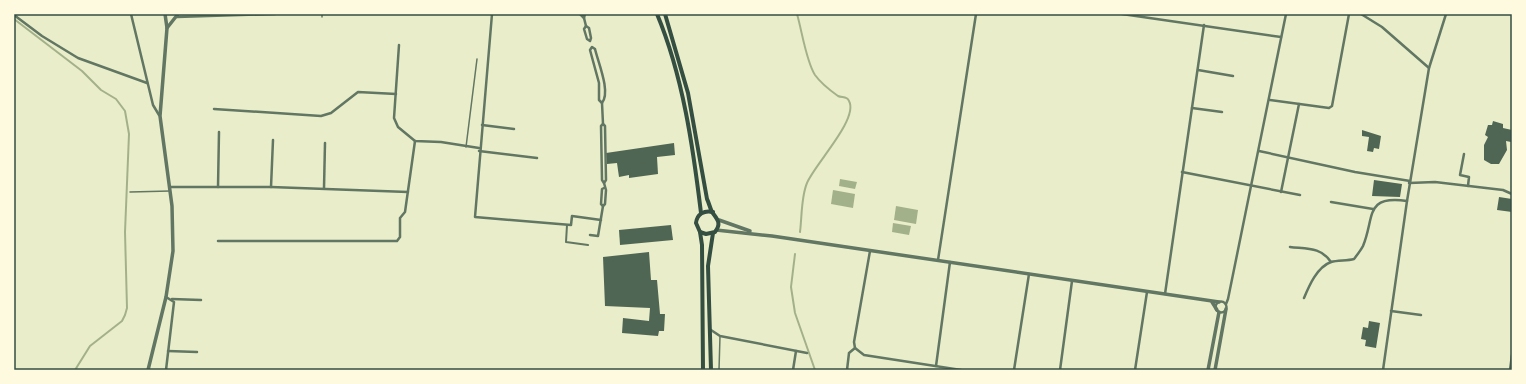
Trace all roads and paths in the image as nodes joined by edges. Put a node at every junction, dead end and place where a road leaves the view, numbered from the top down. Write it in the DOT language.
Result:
graph roads {
  1 [pos="131,14"];
  2 [pos="188,14"];
  3 [pos="234,14"];
  4 [pos="260,14"];
  5 [pos="275,14"];
  6 [pos="322,14"];
  7 [pos="492,14"];
  8 [pos="580,14"];
  9 [pos="585,14"];
  10 [pos="657,14"];
  11 [pos="666,14"];
  12 [pos="976,14"];
  13 [pos="1122,14"];
  14 [pos="1286,14"];
  15 [pos="1349,14"];
  16 [pos="1361,14"];
  17 [pos="1446,14"];
  18 [pos="14,15"];
  19 [pos="166,15"];
  20 [pos="192,15"];
  21 [pos="178,16"];
  22 [pos="322,17"];
  23 [pos="584,18"];
  24 [pos="173,20"];
  25 [pos="1204,25"];
  26 [pos="167,28"];
  27 [pos="1281,37"];
  28 [pos="398,45"];
  29 [pos="592,47"];
  30 [pos="477,59"];
  31 [pos="1429,68"];
  32 [pos="1198,70"];
  33 [pos="1233,76"];
  34 [pos="147,83"];
  35 [pos="396,94"];
  36 [pos="1270,100"];
  37 [pos="602,103"];
  38 [pos="1299,104"];
  39 [pos="1192,108"];
  40 [pos="214,109"];
  41 [pos="1222,112"];
  42 [pos="160,116"];
  43 [pos="482,125"];
  44 [pos="514,129"];
  45 [pos="219,132"];
  46 [pos="273,140"];
  47 [pos="415,141"];
  48 [pos="325,143"];
  49 [pos="466,147"];
  50 [pos="479,149"];
  51 [pos="1259,151"];
  52 [pos="1464,154"];
  53 [pos="1288,157"];
  54 [pos="537,158"];
  55 [pos="1182,172"];
  56 [pos="1410,182"];
  57 [pos="1252,185"];
  58 [pos="1468,186"];
  59 [pos="218,187"];
  60 [pos="271,187"];
  61 [pos="324,188"];
  62 [pos="170,189"];
  63 [pos="130,192"];
  64 [pos="408,192"];
  65 [pos="1281,192"];
  66 [pos="1512,194"];
  67 [pos="1300,196"];
  68 [pos="1407,200"];
  69 [pos="1331,202"];
  70 [pos="1373,209"];
  71 [pos="713,212"];
  72 [pos="701,213"];
  73 [pos="601,220"];
  74 [pos="719,220"];
  75 [pos="567,224"];
  76 [pos="700,232"];
  77 [pos="714,232"];
  78 [pos="759,234"];
  79 [pos="590,235"];
  80 [pos="218,241"];
  81 [pos="588,245"];
  82 [pos="1290,246"];
  83 [pos="870,250"];
  84 [pos="938,260"];
  85 [pos="950,262"];
  86 [pos="1331,262"];
  87 [pos="1029,274"];
  88 [pos="1072,281"];
  89 [pos="1147,292"];
  90 [pos="1164,294"];
  91 [pos="166,297"];
  92 [pos="1304,298"];
  93 [pos="172,299"];
  94 [pos="201,300"];
  95 [pos="1212,302"];
  96 [pos="1219,302"];
  97 [pos="1226,304"];
  98 [pos="1226,309"];
  99 [pos="1218,311"];
  100 [pos="1391,311"];
  101 [pos="1421,315"];
  102 [pos="711,330"];
  103 [pos="720,336"];
  104 [pos="855,348"];
  105 [pos="168,351"];
  106 [pos="796,351"];
  107 [pos="197,352"];
  108 [pos="807,353"];
  109 [pos="1512,356"];
  110 [pos="936,366"];
  111 [pos="148,370"];
  112 [pos="166,370"];
  113 [pos="703,370"];
  114 [pos="711,370"];
  115 [pos="719,370"];
  116 [pos="793,370"];
  117 [pos="847,370"];
  118 [pos="961,370"];
  119 [pos="1014,370"];
  120 [pos="1060,370"];
  121 [pos="1135,370"];
  122 [pos="1208,370"];
  123 [pos="1215,370"];
  124 [pos="1383,370"];
  125 [pos="1510,370"];
  1 -- 34 [label="street"];
  2 -- 20 [label="street"];
  3 -- 4 [label="street"];
  3 -- 20 [label="street"];
  4 -- 5 [label="street"];
  6 -- 22 [label="lane"];
  7 -- 43 [label="street"];
  8 -- 23 [label="street"];
  9 -- 23 [label="street"];
  10 -- 72 [label="main road"];
  11 -- 71 [label="main road"];
  12 -- 84 [label="street"];
  13 -- 25 [label="street"];
  14 -- 27 [label="street"];
  15 -- 38 [label="street"];
  16 -- 31 [label="street"];
  17 -- 31 [label="street"];
  18 -- 34 [label="street"];
  19 -- 24 [label="street"];
  19 -- 26 [label="street"];
  20 -- 21 [label="street"];
  21 -- 24 [label="street"];
  23 -- 29 [label="street"];
  24 -- 26 [label="street"];
  25 -- 27 [label="street"];
  25 -- 32 [label="street"];
  26 -- 42 [label="street"];
  27 -- 36 [label="street"];
  28 -- 35 [label="street"];
  29 -- 37 [label="street"];
  29 -- 37 [label="street"];
  30 -- 49 [label="lane"];
  31 -- 56 [label="street"];
  32 -- 33 [label="street"];
  32 -- 39 [label="street"];
  34 -- 42 [label="street"];
  35 -- 40 [label="street"];
  35 -- 47 [label="street"];
  36 -- 38 [label="street"];
  36 -- 51 [label="street"];
  37 -- 73 [label="street"];
  38 -- 53 [label="street"];
  39 -- 41 [label="street"];
  39 -- 55 [label="street"];
  42 -- 62 [label="street"];
  43 -- 44 [label="street"];
  43 -- 50 [label="street"];
  45 -- 59 [label="street"];
  46 -- 60 [label="street"];
  47 -- 49 [label="street"];
  47 -- 64 [label="street"];
  48 -- 61 [label="street"];
  49 -- 50 [label="street"];
  50 -- 54 [label="street"];
  50 -- 75 [label="street"];
  51 -- 53 [label="street"];
  51 -- 57 [label="street"];
  52 -- 58 [label="street"];
  53 -- 56 [label="street"];
  53 -- 65 [label="street"];
  55 -- 57 [label="street"];
  55 -- 90 [label="street"];
  56 -- 58 [label="street"];
  56 -- 68 [label="street"];
  57 -- 65 [label="street"];
  57 -- 97 [label="street"];
  58 -- 66 [label="street"];
  59 -- 60 [label="street"];
  59 -- 62 [label="street"];
  60 -- 61 [label="street"];
  61 -- 64 [label="street"];
  62 -- 63 [label="lane"];
  62 -- 91 [label="street"];
  64 -- 80 [label="street"];
  65 -- 67 [label="street"];
  68 -- 70 [label="street"];
  68 -- 100 [label="street"];
  69 -- 70 [label="street"];
  70 -- 86 [label="street"];
  71 -- 72 [label="main road"];
  71 -- 74 [label="main road"];
  72 -- 76 [label="main road"];
  73 -- 75 [label="street"];
  73 -- 79 [label="street"];
  74 -- 77 [label="main road"];
  74 -- 78 [label="street"];
  75 -- 81 [label="street"];
  76 -- 77 [label="main road"];
  76 -- 113 [label="main road"];
  77 -- 78 [label="street"];
  77 -- 102 [label="main road"];
  78 -- 83 [label="street"];
  82 -- 86 [label="street"];
  83 -- 84 [label="street"];
  83 -- 104 [label="street"];
  84 -- 85 [label="street"];
  85 -- 87 [label="street"];
  85 -- 110 [label="street"];
  86 -- 92 [label="street"];
  87 -- 88 [label="street"];
  87 -- 119 [label="street"];
  88 -- 89 [label="street"];
  88 -- 120 [label="street"];
  89 -- 90 [label="street"];
  89 -- 121 [label="street"];
  90 -- 95 [label="street"];
  91 -- 93 [label="street"];
  91 -- 111 [label="street"];
  93 -- 94 [label="street"];
  93 -- 105 [label="street"];
  95 -- 96 [label="street"];
  95 -- 99 [label="street"];
  96 -- 97 [label="street"];
  96 -- 99 [label="street"];
  97 -- 98 [label="street"];
  98 -- 99 [label="street"];
  98 -- 123 [label="street"];
  99 -- 122 [label="street"];
  100 -- 101 [label="street"];
  100 -- 124 [label="street"];
  102 -- 103 [label="street"];
  102 -- 114 [label="main road"];
  103 -- 106 [label="street"];
  103 -- 115 [label="lane"];
  104 -- 110 [label="street"];
  104 -- 117 [label="street"];
  105 -- 107 [label="street"];
  105 -- 112 [label="street"];
  106 -- 108 [label="street"];
  106 -- 116 [label="street"];
  109 -- 125 [label="street"];
  110 -- 118 [label="street"];
}
